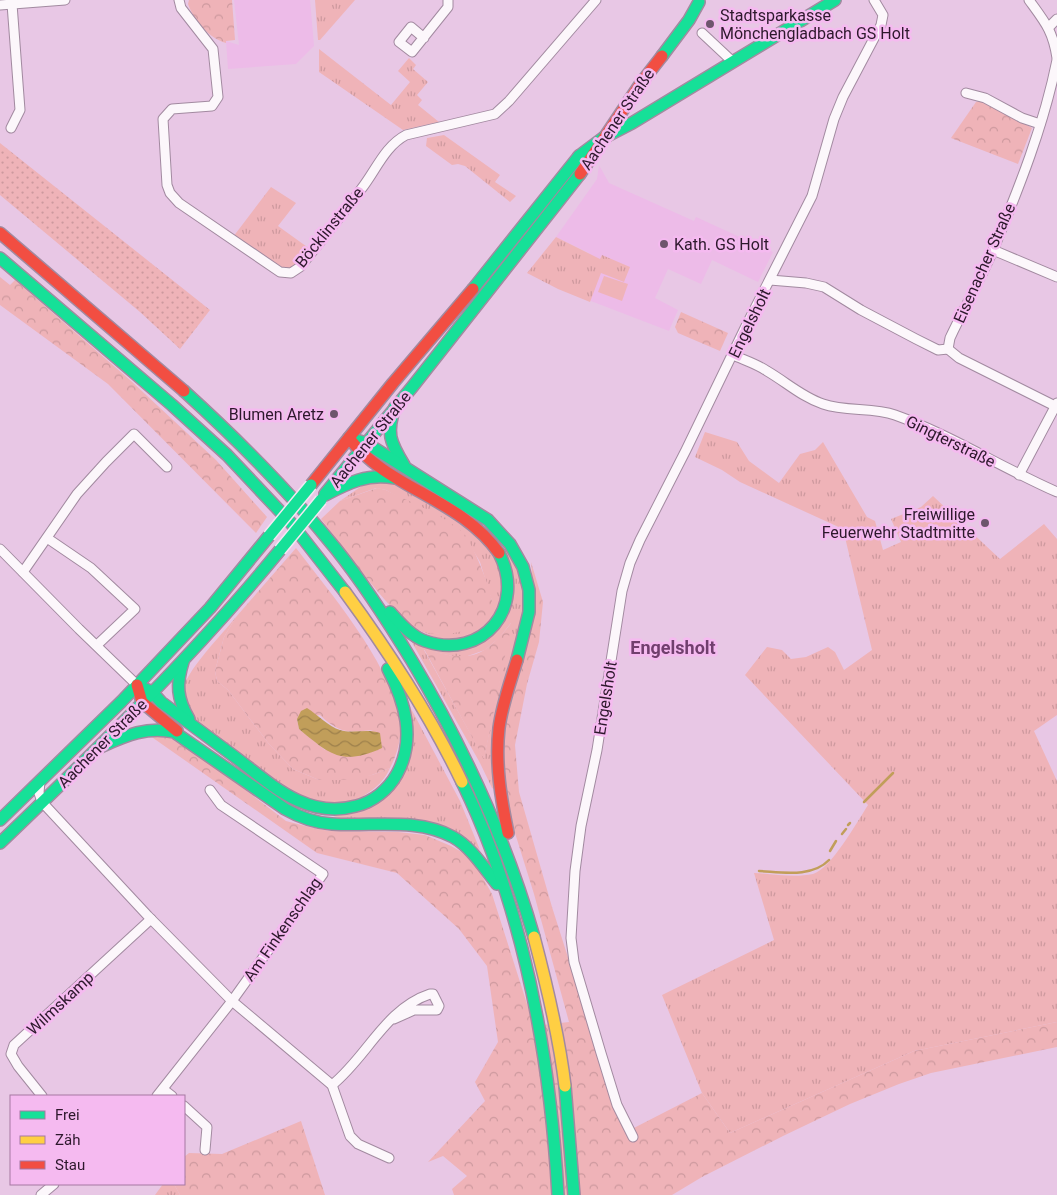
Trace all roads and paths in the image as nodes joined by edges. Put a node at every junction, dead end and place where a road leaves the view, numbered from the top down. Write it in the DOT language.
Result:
graph roads {
  1 [pos="66,0"];
  2 [pos="179,0"];
  3 [pos="448,0"];
  4 [pos="596,0"];
  5 [pos="835,0"];
  6 [pos="874,0"];
  7 [pos="1029,0"];
  8 [pos="47,1"];
  9 [pos="700,1"];
  10 [pos="12,4"];
  11 [pos="0,5"];
  12 [pos="1057,18"];
  13 [pos="1049,27"];
  14 [pos="702,34"];
  15 [pos="424,38"];
  16 [pos="1057,59"];
  17 [pos="732,62"];
  18 [pos="1054,89"];
  19 [pos="966,93"];
  20 [pos="1040,124"];
  21 [pos="625,127"];
  22 [pos="11,128"];
  23 [pos="603,138"];
  24 [pos="579,156"];
  25 [pos="580,174"];
  26 [pos="0,233"];
  27 [pos="993,250"];
  28 [pos="0,258"];
  29 [pos="1057,278"];
  30 [pos="770,280"];
  31 [pos="948,349"];
  32 [pos="733,354"];
  33 [pos="1056,405"];
  34 [pos="395,407"];
  35 [pos="349,438"];
  36 [pos="363,447"];
  37 [pos="167,467"];
  38 [pos="406,469"];
  39 [pos="1019,475"];
  40 [pos="404,482"];
  41 [pos="1057,492"];
  42 [pos="323,497"];
  43 [pos="47,538"];
  44 [pos="0,549"];
  45 [pos="24,572"];
  46 [pos="356,576"];
  47 [pos="356,607"];
  48 [pos="96,645"];
  49 [pos="183,662"];
  50 [pos="137,684"];
  51 [pos="152,692"];
  52 [pos="142,702"];
  53 [pos="192,725"];
  54 [pos="194,746"];
  55 [pos="100,747"];
  56 [pos="40,782"];
  57 [pos="210,790"];
  58 [pos="42,802"];
  59 [pos="0,820"];
  60 [pos="0,843"];
  61 [pos="519,885"];
  62 [pos="514,917"];
  63 [pos="151,919"];
  64 [pos="232,1001"];
  65 [pos="394,1018"];
  66 [pos="332,1085"];
  67 [pos="163,1089"];
  68 [pos="41,1095"];
  69 [pos="157,1095"];
  70 [pos="171,1095"];
  71 [pos="185,1107"];
  72 [pos="633,1137"];
  73 [pos="205,1150"];
  74 [pos="390,1158"];
  75 [pos="53,1185"];
  76 [pos="41,1195"];
  77 [pos="558,1195"];
  78 [pos="574,1195"];
  1 -- 8 [label="street"];
  2 -- 4 [label="street, Böcklinstraße"];
  3 -- 15 [label="street"];
  5 -- 17 [label="main road"];
  6 -- 30 [label="street, Engelsholt"];
  7 -- 13 [label="street, Eisenacher Straße"];
  8 -- 10 [label="street"];
  9 -- 23 [label="main road, Aachener Straße"];
  9 -- 24 [label="main road, Aachener Straße"];
  10 -- 11 [label="street"];
  10 -- 22 [label="street"];
  12 -- 13 [label="street"];
  13 -- 16 [label="street, Eisenacher Straße"];
  14 -- 17 [label="street"];
  16 -- 18 [label="street, Eisenacher Straße"];
  17 -- 21 [label="main road"];
  18 -- 20 [label="street, Eisenacher Straße"];
  19 -- 20 [label="street"];
  20 -- 27 [label="street, Eisenacher Straße"];
  21 -- 23 [label="main road"];
  21 -- 25 [label="main road"];
  23 -- 24 [label="main road"];
  23 -- 25 [label="main road, Aachener Straße"];
  24 -- 35 [label="main road, Aachener Straße"];
  25 -- 34 [label="main road, Aachener Straße"];
  26 -- 46 [label="main road"];
  27 -- 29 [label="street"];
  27 -- 31 [label="street, Eisenacher Straße"];
  28 -- 47 [label="main road"];
  30 -- 31 [label="street, Engelsholt"];
  30 -- 32 [label="street, Engelsholt"];
  31 -- 33 [label="street"];
  32 -- 39 [label="street, Gingterstraße"];
  32 -- 72 [label="street, Engelsholt"];
  33 -- 39 [label="street"];
  34 -- 36 [label="main road, Aachener Straße"];
  34 -- 38 [label="main road"];
  35 -- 36 [label="main road"];
  35 -- 50 [label="main road, Aachener Straße, bridge"];
  36 -- 38 [label="main road"];
  36 -- 40 [label="main road"];
  36 -- 42 [label="main road, Aachener Straße"];
  37 -- 43 [label="street"];
  38 -- 61 [label="main road"];
  39 -- 41 [label="street, Gingterstraße"];
  40 -- 42 [label="main road"];
  40 -- 46 [label="main road"];
  42 -- 49 [label="main road, Aachener Straße, bridge"];
  43 -- 45 [label="street"];
  43 -- 48 [label="street"];
  44 -- 45 [label="street"];
  45 -- 48 [label="street"];
  46 -- 61 [label="main road"];
  47 -- 53 [label="main road"];
  47 -- 62 [label="main road"];
  48 -- 50 [label="street"];
  49 -- 51 [label="main road, Aachener Straße"];
  49 -- 53 [label="main road"];
  50 -- 51 [label="main road"];
  50 -- 52 [label="main road"];
  50 -- 56 [label="main road, Aachener Straße"];
  51 -- 52 [label="main road, Aachener Straße"];
  51 -- 53 [label="main road"];
  52 -- 54 [label="main road"];
  52 -- 55 [label="main road, Aachener Straße"];
  54 -- 55 [label="main road"];
  54 -- 62 [label="main road"];
  55 -- 58 [label="main road, Aachener Straße"];
  56 -- 58 [label="street"];
  56 -- 59 [label="main road, Aachener Straße"];
  57 -- 64 [label="street, Am Finkenschlag"];
  58 -- 60 [label="main road, Aachener Straße"];
  58 -- 63 [label="street, Am Finkenschlag"];
  61 -- 78 [label="main road"];
  62 -- 77 [label="main road"];
  63 -- 64 [label="street, Am Finkenschlag"];
  63 -- 68 [label="street, Wilmskamp"];
  64 -- 66 [label="street, Am Finkenschlag"];
  64 -- 67 [label="street"];
  65 -- 65 [label="street"];
  65 -- 66 [label="street"];
  66 -- 74 [label="street"];
  67 -- 69 [label="street"];
  67 -- 70 [label="street"];
  71 -- 73 [label="street"];
  75 -- 76 [label="street"];
}
